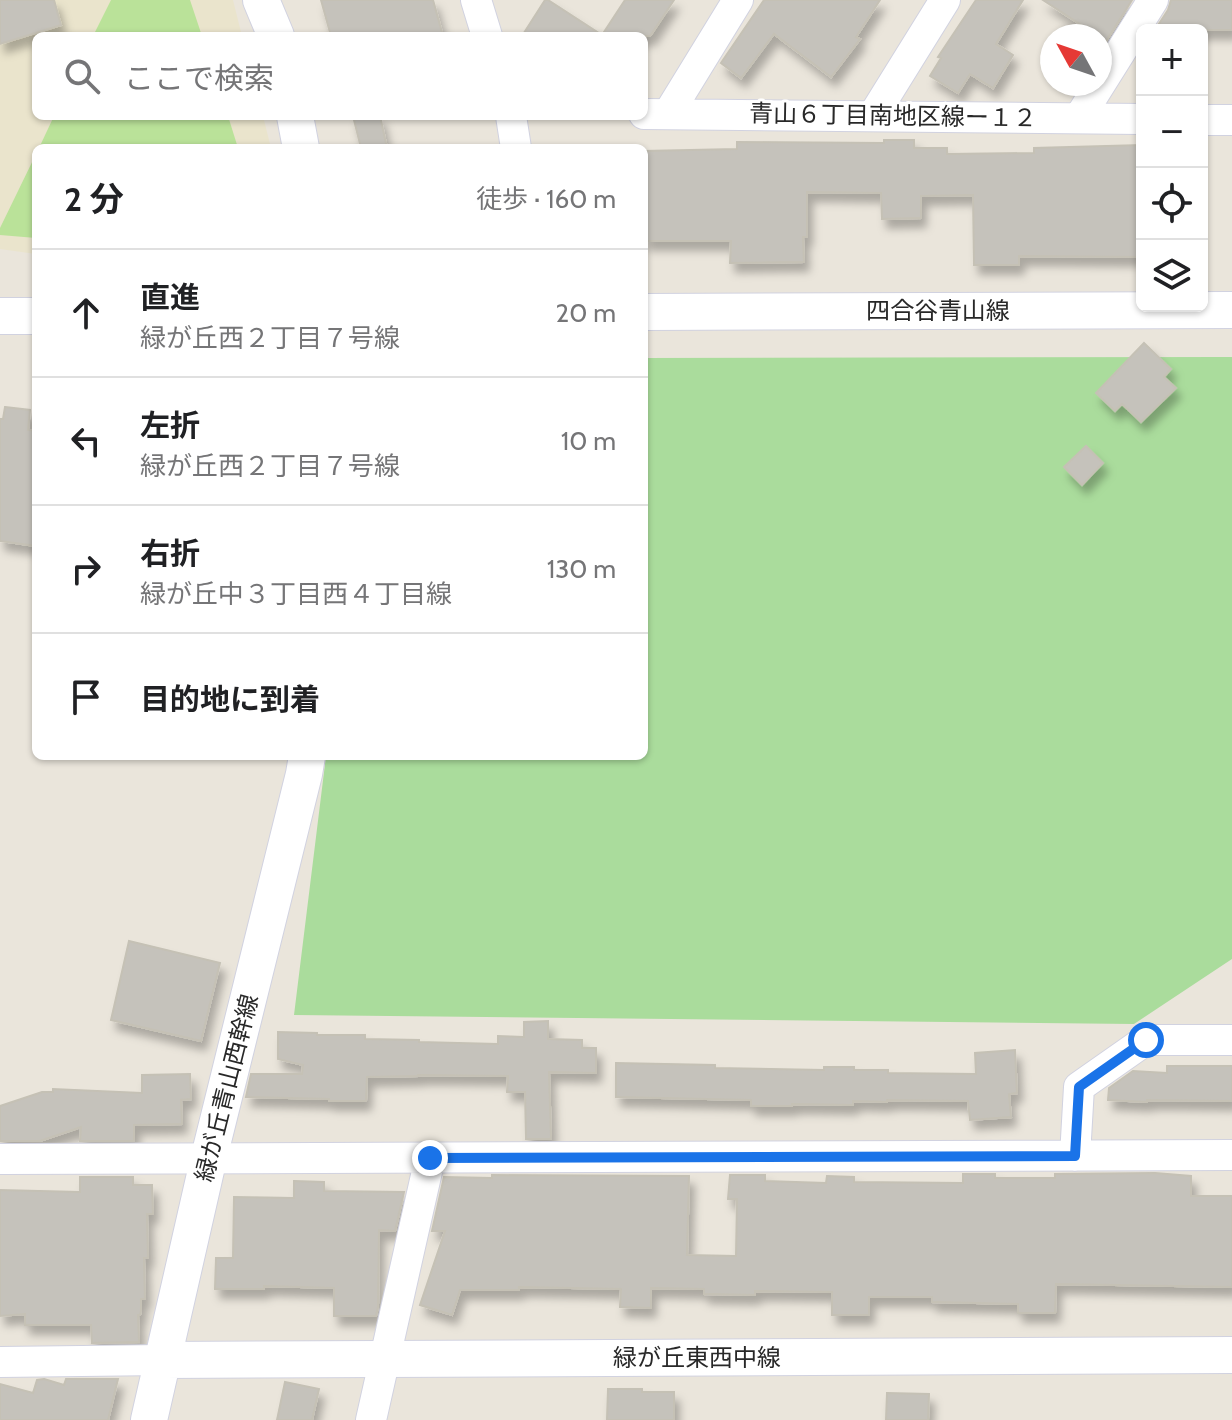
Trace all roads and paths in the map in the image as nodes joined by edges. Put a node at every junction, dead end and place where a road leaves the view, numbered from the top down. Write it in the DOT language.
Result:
graph roads {
  1 [pos="261,0"];
  2 [pos="738,0"];
  3 [pos="945,0"];
  4 [pos="1153,0"];
  5 [pos="274,32"];
  6 [pos="656,114"];
  7 [pos="873,116"];
  8 [pos="1079,118"];
  9 [pos="1136,119"];
  10 [pos="296,120"];
  11 [pos="512,120"];
  12 [pos="1208,120"];
  13 [pos="1232,120"];
  14 [pos="300,144"];
  15 [pos="515,144"];
  16 [pos="1232,310"];
  17 [pos="648,312"];
  18 [pos="0,316"];
  19 [pos="32,316"];
  20 [pos="306,760"];
  21 [pos="1232,1040"];
  22 [pos="1232,1155"];
  23 [pos="1075,1156"];
  24 [pos="209,1157"];
  25 [pos="430,1158"];
  26 [pos="0,1159"];
  27 [pos="1232,1355"];
  28 [pos="385,1359"];
  29 [pos="163,1360"];
  30 [pos="0,1362"];
  31 [pos="149,1420"];
  32 [pos="371,1420"];
  1 -- 5 [label="street"];
  2 -- 6 [label="street"];
  3 -- 7 [label="street"];
  4 -- 8 [label="street"];
  6 -- 7 [label="street, 青山６丁目南地区線ー１２"];
  7 -- 8 [label="street, 青山６丁目南地区線ー１２"];
  8 -- 9 [label="street, 青山６丁目南地区線ー１２"];
  10 -- 14 [label="street"];
  11 -- 15 [label="street"];
  12 -- 13 [label="street"];
  16 -- 17 [label="street, 四合谷青山線"];
  18 -- 19 [label="street"];
  20 -- 24 [label="street, 緑が丘青山西幹線"];
  21 -- 23 [label="street"];
  22 -- 23 [label="street"];
  23 -- 25 [label="street"];
  24 -- 25 [label="street"];
  24 -- 26 [label="street"];
  24 -- 29 [label="street, 緑が丘青山西幹線"];
  25 -- 28 [label="street"];
  27 -- 28 [label="street, 緑が丘東西中線"];
  28 -- 29 [label="street, 緑が丘東西中線"];
  28 -- 32 [label="street"];
  29 -- 30 [label="street"];
  29 -- 31 [label="street, 緑が丘青山西幹線"];
}
